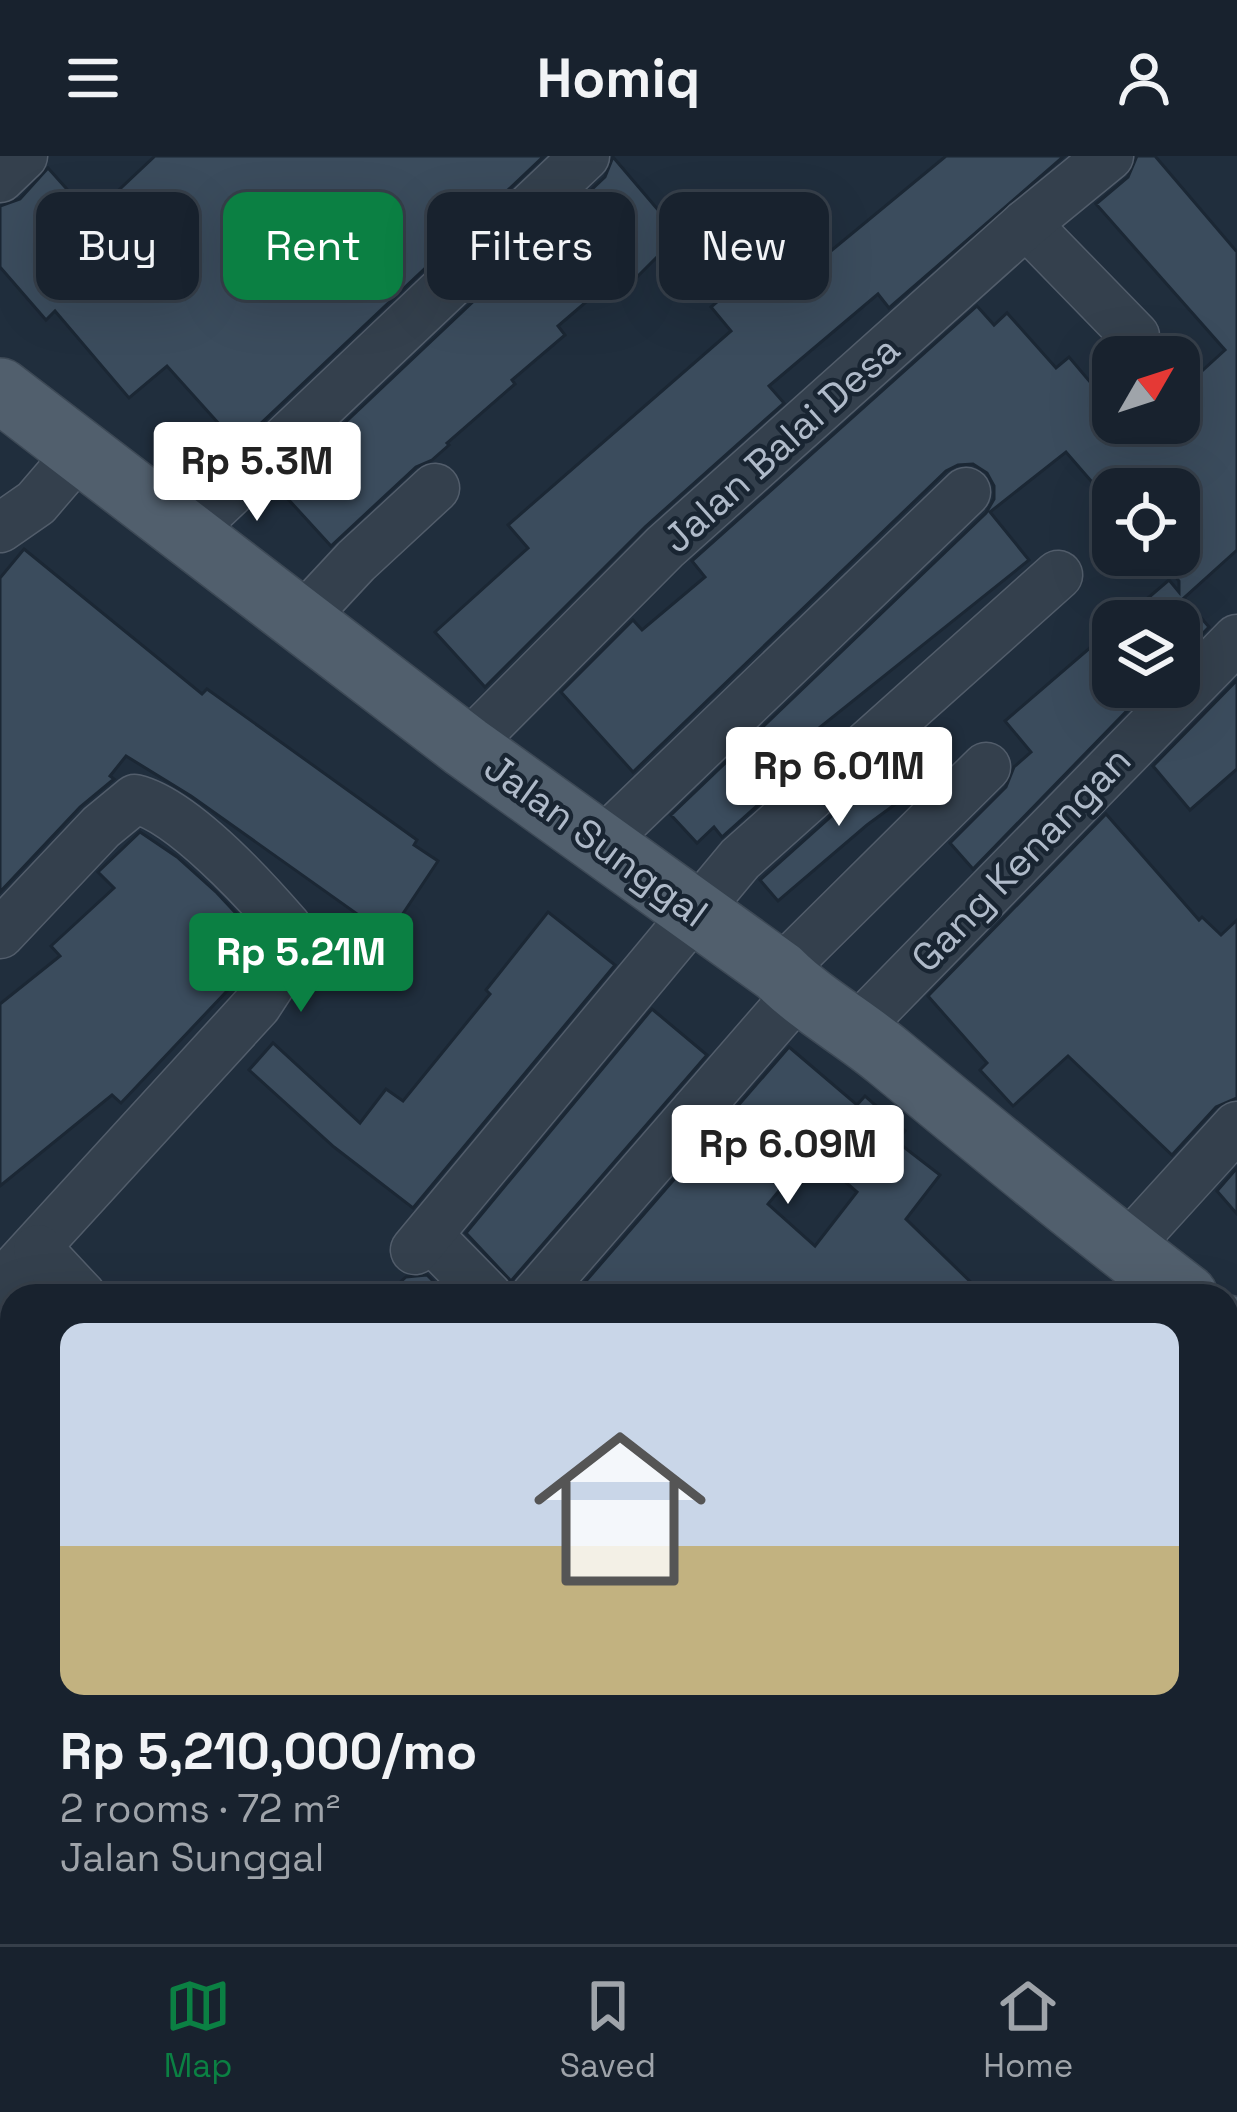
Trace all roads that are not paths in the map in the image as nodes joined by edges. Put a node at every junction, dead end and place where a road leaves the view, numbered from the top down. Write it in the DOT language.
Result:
graph roads {
  1 [pos="23,156"];
  2 [pos="585,156"];
  3 [pos="1109,156"];
  4 [pos="0,178"];
  5 [pos="1026,224"];
  6 [pos="1135,336"];
  7 [pos="0,390"];
  8 [pos="69,446"];
  9 [pos="436,488"];
  10 [pos="966,492"];
  11 [pos="1,527"];
  12 [pos="187,533"];
  13 [pos="1058,575"];
  14 [pos="301,620"];
  15 [pos="1237,638"];
  16 [pos="466,747"];
  17 [pos="986,767"];
  18 [pos="598,845"];
  19 [pos="697,913"];
  20 [pos="0,934"];
  21 [pos="789,982"];
  22 [pos="856,1029"];
  23 [pos="1237,1126"];
  24 [pos="38,1249"];
  25 [pos="1144,1277"];
  26 [pos="2,1284"];
  27 [pos="71,1284"];
  28 [pos="473,1284"];
  29 [pos="545,1284"];
  1 -- 4 [label="street"];
  2 -- 12 [label="street"];
  3 -- 5 [label="street, Jalan Balai Desa"];
  5 -- 6 [label="street"];
  5 -- 16 [label="street, Jalan Balai Desa"];
  7 -- 8 [label="main road, Jalan Sunggal"];
  8 -- 11 [label="street"];
  8 -- 12 [label="main road, Jalan Sunggal"];
  9 -- 14 [label="street"];
  10 -- 18 [label="street"];
  12 -- 14 [label="main road, Jalan Sunggal"];
  13 -- 19 [label="street"];
  14 -- 16 [label="main road, Jalan Sunggal"];
  15 -- 22 [label="street, Gang Kenangan"];
  16 -- 18 [label="main road, Jalan Sunggal"];
  17 -- 21 [label="street"];
  18 -- 19 [label="main road, Jalan Sunggal"];
  19 -- 21 [label="main road, Jalan Sunggal"];
  19 -- 28 [label="street"];
  20 -- 24 [label="street"];
  21 -- 22 [label="main road, Jalan Sunggal"];
  21 -- 29 [label="street"];
  22 -- 25 [label="main road, Jalan Sunggal"];
  23 -- 25 [label="street"];
  24 -- 26 [label="street"];
  24 -- 27 [label="street"];
}
